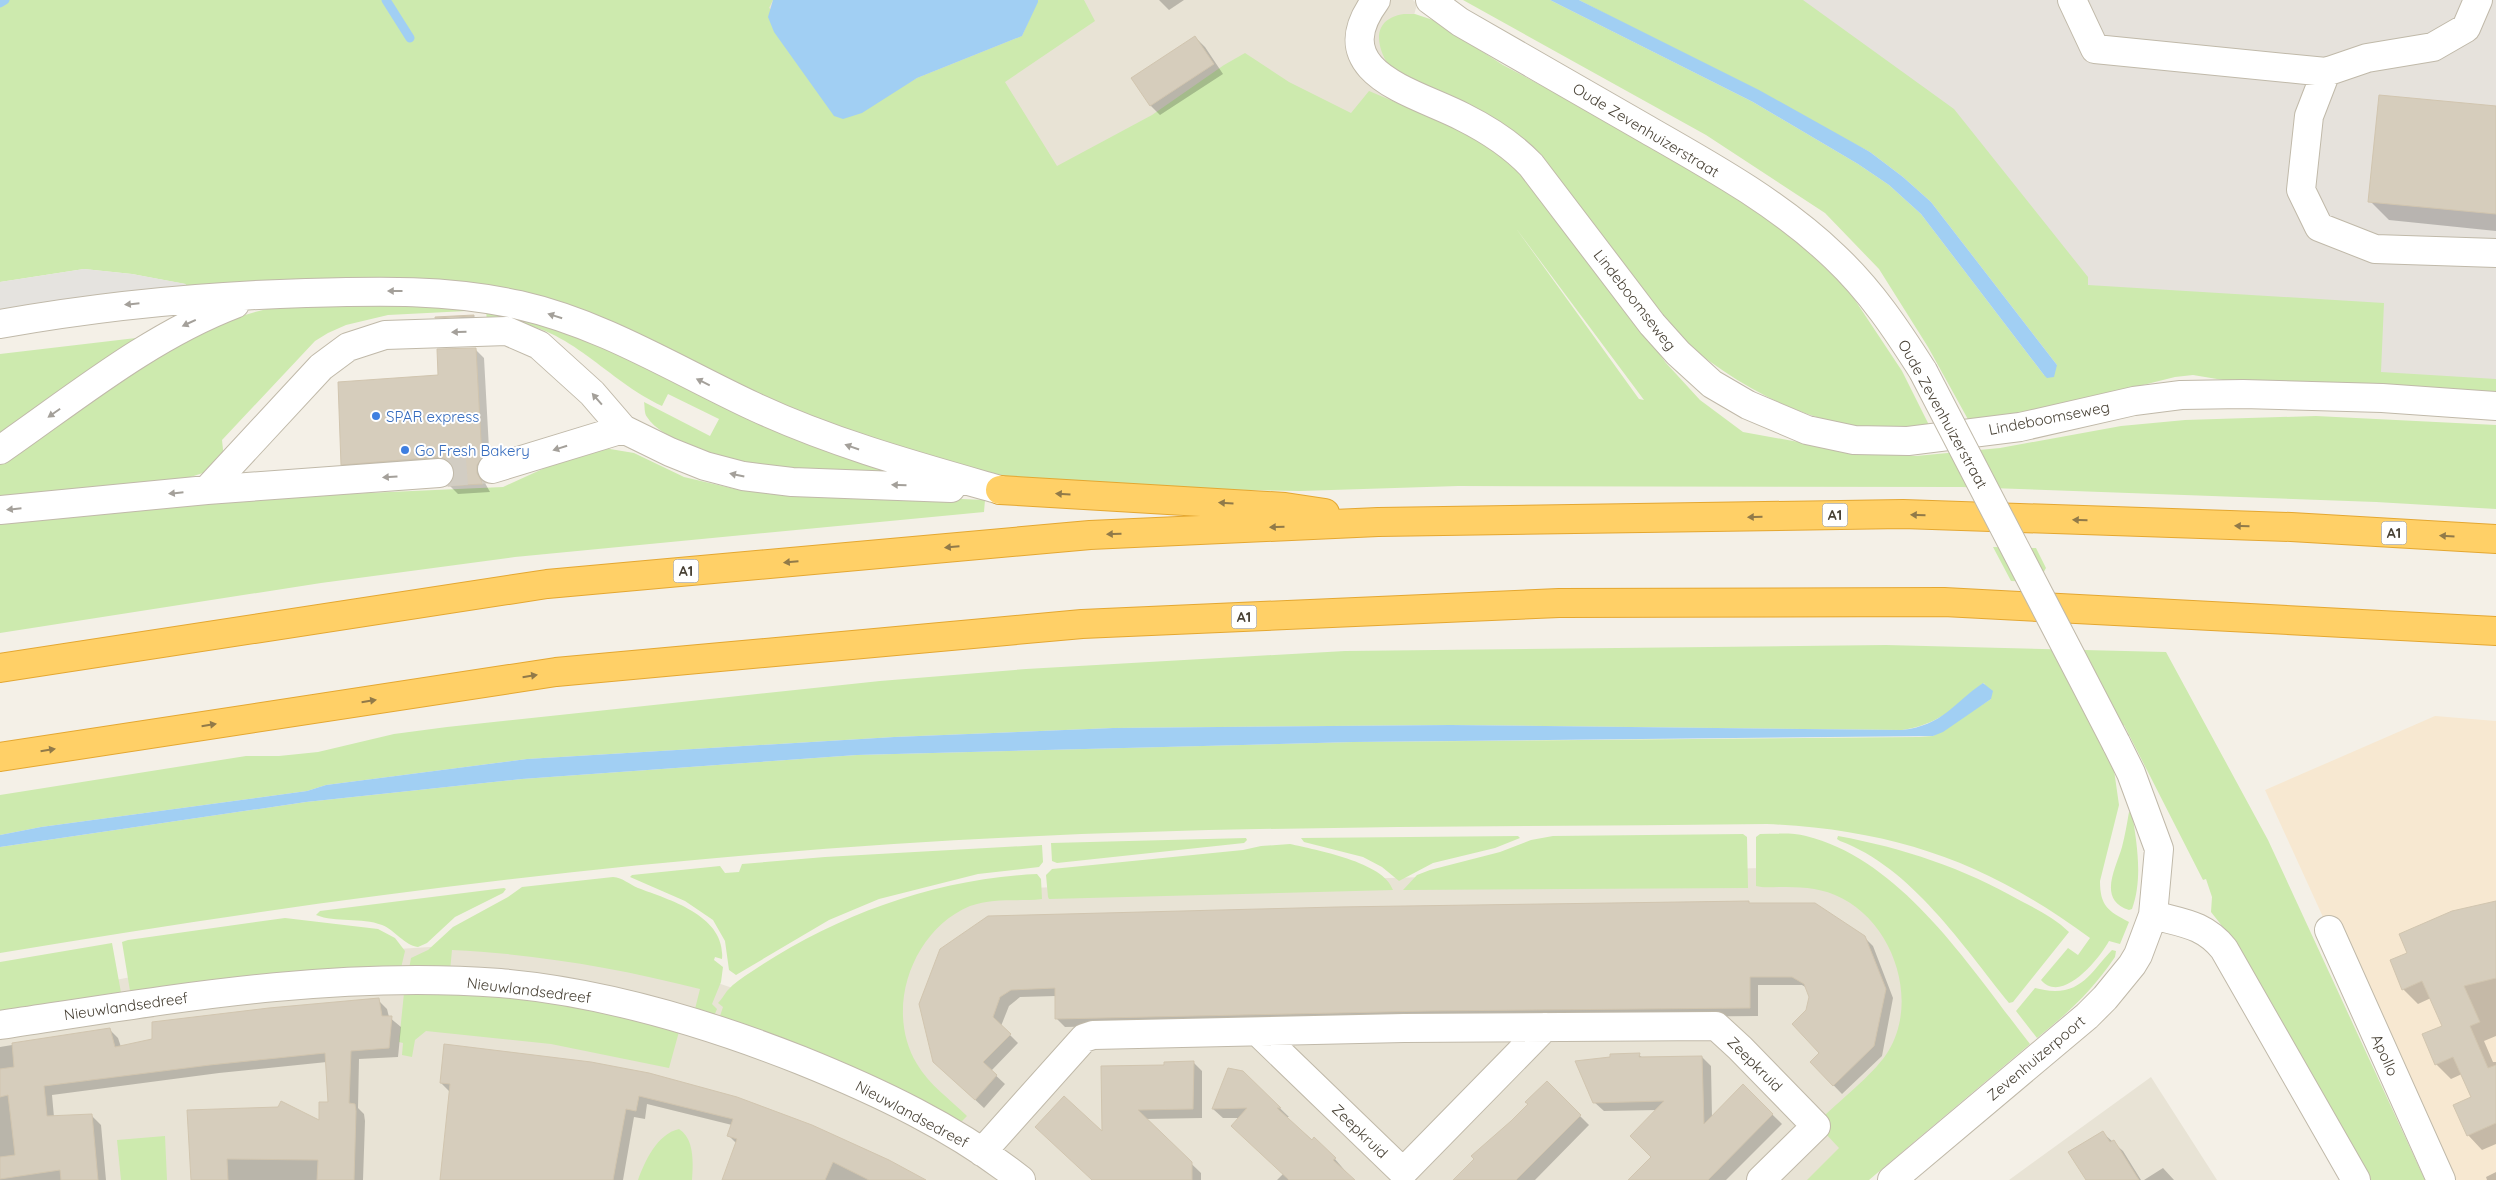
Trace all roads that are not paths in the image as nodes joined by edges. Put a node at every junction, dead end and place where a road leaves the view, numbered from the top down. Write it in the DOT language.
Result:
graph roads {
  1 [pos="1376,0"];
  2 [pos="1430,0"];
  3 [pos="2072,0"];
  4 [pos="2478,0"];
  5 [pos="2326,72"];
  6 [pos="2496,253"];
  7 [pos="268,294"];
  8 [pos="0,324"];
  9 [pos="2496,406"];
  10 [pos="623,429"];
  11 [pos="0,450"];
  12 [pos="492,469"];
  13 [pos="439,473"];
  14 [pos="207,490"];
  15 [pos="1000,490"];
  16 [pos="0,510"];
  17 [pos="1378,522"];
  18 [pos="2496,539"];
  19 [pos="2496,631"];
  20 [pos="0,668"];
  21 [pos="2116,743"];
  22 [pos="0,757"];
  23 [pos="2153,915"];
  24 [pos="2329,930"];
  25 [pos="0,1025"];
  26 [pos="1545,1028"];
  27 [pos="1258,1032"];
  28 [pos="982,1152"];
  29 [pos="1021,1180"];
  30 [pos="1761,1180"];
  31 [pos="1892,1180"];
  32 [pos="2356,1180"];
  33 [pos="2441,1180"];
  1 -- 9 [label="street, Lindeboomseweg"];
  2 -- 21 [label="street, Oude Zevenhuizerstraat, bridge"];
  3 -- 5 [label="street"];
  4 -- 5 [label="street"];
  5 -- 6 [label="street"];
  7 -- 8 [label="street, A1, one-way"];
  7 -- 11 [label="street, A1, one-way"];
  15 -- 7 [label="street, A1, one-way"];
  10 -- 12 [label="street, one-way"];
  10 -- 14 [label="street, A1, one-way"];
  15 -- 10 [label="street, A1, one-way"];
  13 -- 14 [label="street, one-way"];
  14 -- 16 [label="street, one-way"];
  17 -- 15 [label="highway, A1, one-way"];
  18 -- 17 [label="highway, A1, one-way"];
  17 -- 20 [label="highway, A1, one-way"];
  22 -- 19 [label="highway, A1, one-way"];
  21 -- 23 [label="street, Zevenhuizerpoort"];
  23 -- 31 [label="street, Zevenhuizerpoort"];
  23 -- 32 [label="street"];
  24 -- 33 [label="street, Apollo"];
  25 -- 28 [label="street, Nieuwlandsedreef"];
  26 -- 27 [label="street, Zeepkruid"];
  26 -- 27 [label="street, Zeepkruid"];
  26 -- 30 [label="street, Zeepkruid"];
  27 -- 28 [label="street, Zeepkruid"];
  28 -- 29 [label="street, Nieuwlandsedreef"];
}
